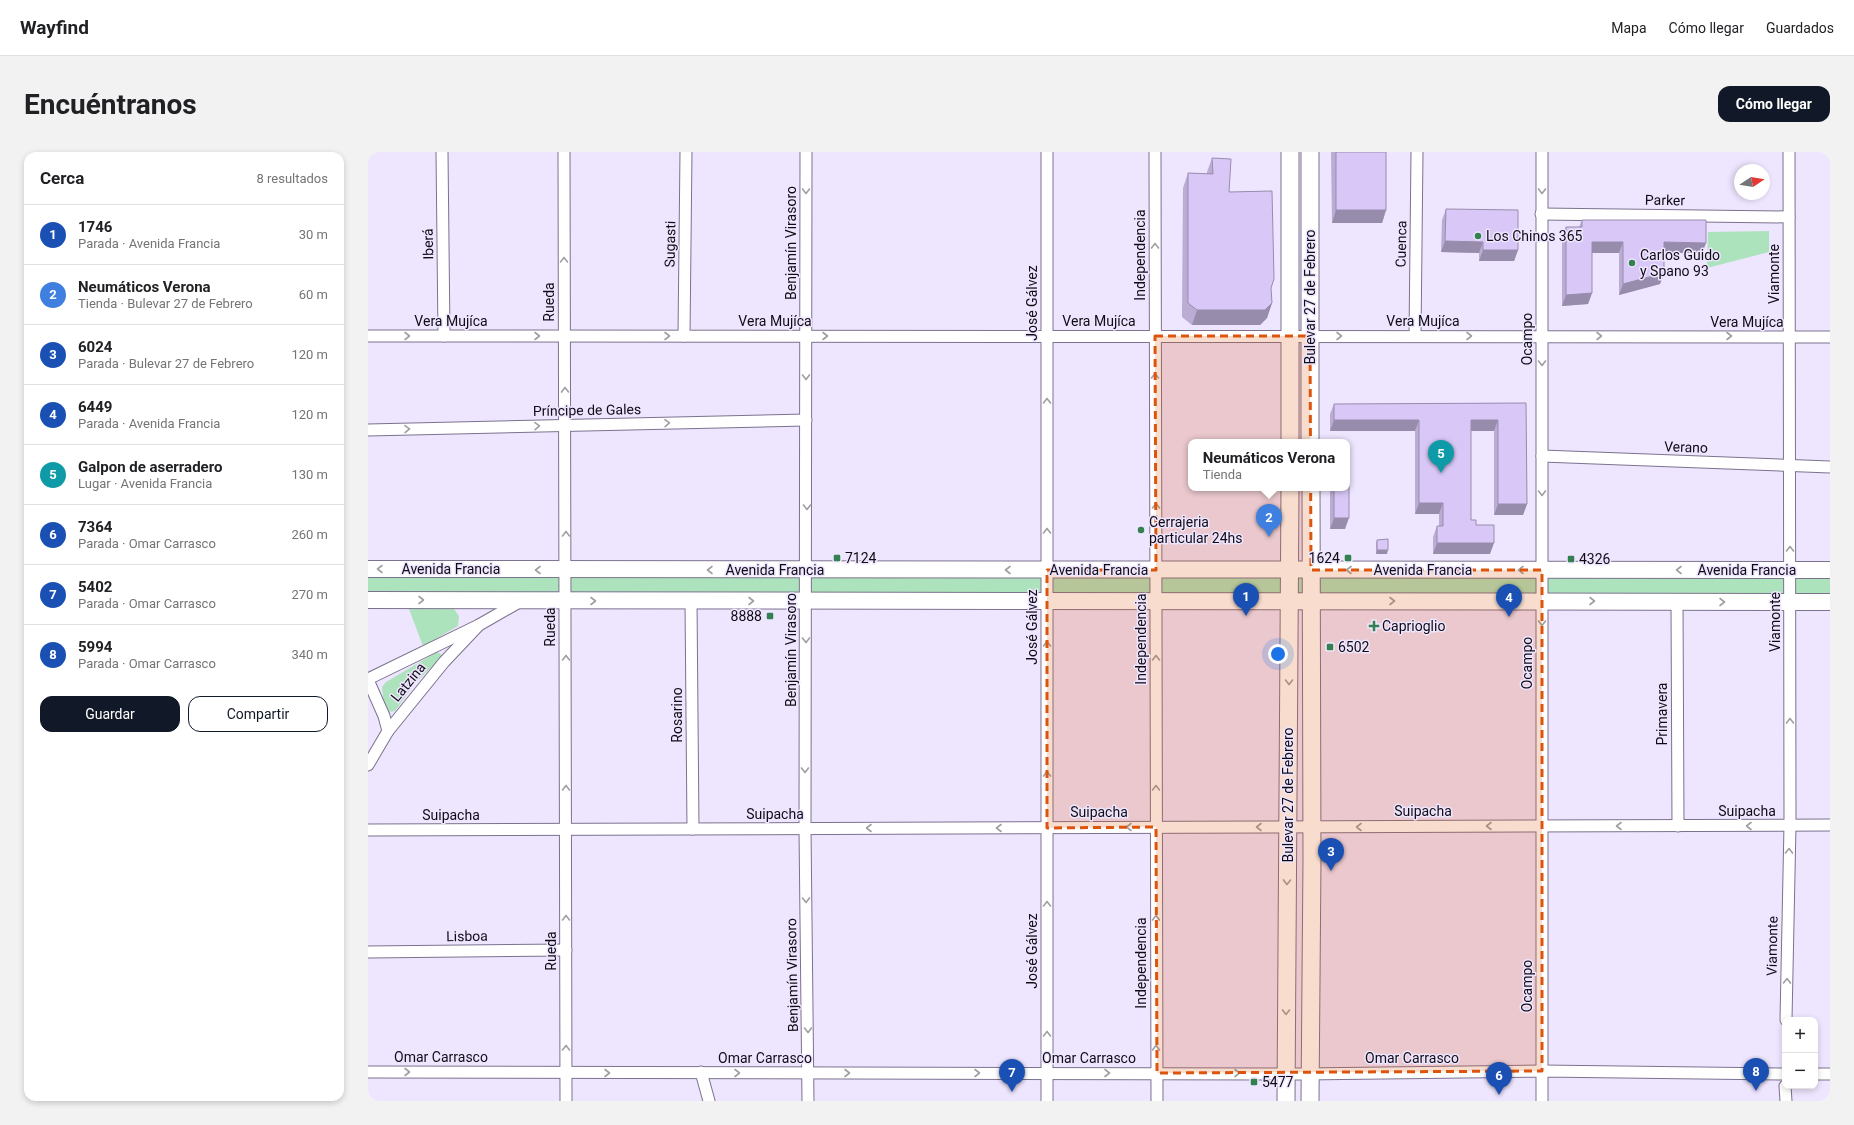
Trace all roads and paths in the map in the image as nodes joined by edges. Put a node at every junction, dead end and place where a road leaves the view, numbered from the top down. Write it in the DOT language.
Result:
graph roads {
  1 [pos="442,152"];
  2 [pos="564,152"];
  3 [pos="686,152"];
  4 [pos="806,152"];
  5 [pos="1047,152"];
  6 [pos="1155,152"];
  7 [pos="1290,152"];
  8 [pos="1310,152"];
  9 [pos="1418,152"];
  10 [pos="1542,152"];
  11 [pos="1789,152"];
  12 [pos="1541,214"];
  13 [pos="1789,216"];
  14 [pos="368,336"];
  15 [pos="444,336"];
  16 [pos="564,336"];
  17 [pos="684,336"];
  18 [pos="806,336"];
  19 [pos="1047,336"];
  20 [pos="1156,336"];
  21 [pos="1290,336"];
  22 [pos="1310,336"];
  23 [pos="1415,336"];
  24 [pos="1542,336"];
  25 [pos="1788,336"];
  26 [pos="1830,337"];
  27 [pos="806,420"];
  28 [pos="566,426"];
  29 [pos="368,430"];
  30 [pos="1290,439"];
  31 [pos="1310,439"];
  32 [pos="1542,456"];
  33 [pos="1791,466"];
  34 [pos="1830,467"];
  35 [pos="1290,491"];
  36 [pos="1310,491"];
  37 [pos="368,569"];
  38 [pos="566,570"];
  39 [pos="807,570"];
  40 [pos="1047,570"];
  41 [pos="1156,570"];
  42 [pos="1290,570"];
  43 [pos="1311,570"];
  44 [pos="1542,570"];
  45 [pos="1790,570"];
  46 [pos="1830,570"];
  47 [pos="368,600"];
  48 [pos="522,600"];
  49 [pos="565,601"];
  50 [pos="691,601"];
  51 [pos="807,601"];
  52 [pos="1047,601"];
  53 [pos="1156,601"];
  54 [pos="1290,601"];
  55 [pos="1312,601"];
  56 [pos="1542,601"];
  57 [pos="1677,602"];
  58 [pos="1790,602"];
  59 [pos="1830,602"];
  60 [pos="479,625"];
  61 [pos="368,679"];
  62 [pos="388,731"];
  63 [pos="368,765"];
  64 [pos="1830,825"];
  65 [pos="1542,826"];
  66 [pos="1678,826"];
  67 [pos="1790,826"];
  68 [pos="1156,827"];
  69 [pos="1288,827"];
  70 [pos="1312,827"];
  71 [pos="1047,828"];
  72 [pos="566,829"];
  73 [pos="693,829"];
  74 [pos="805,829"];
  75 [pos="368,830"];
  76 [pos="566,950"];
  77 [pos="368,952"];
  78 [pos="1786,1017"];
  79 [pos="1542,1071"];
  80 [pos="368,1072"];
  81 [pos="566,1072"];
  82 [pos="701,1072"];
  83 [pos="808,1073"];
  84 [pos="1047,1073"];
  85 [pos="1156,1073"];
  86 [pos="1286,1073"];
  87 [pos="1310,1073"];
  88 [pos="1782,1074"];
  89 [pos="1818,1074"];
  90 [pos="1830,1074"];
  91 [pos="1785,1089"];
  92 [pos="566,1101"];
  93 [pos="709,1101"];
  94 [pos="808,1101"];
  95 [pos="1048,1101"];
  96 [pos="1157,1101"];
  97 [pos="1286,1101"];
  98 [pos="1310,1101"];
  99 [pos="1542,1101"];
  100 [pos="1786,1101"];
  1 -- 15 [label="street, Iberá"];
  16 -- 2 [label="street, Rueda, one-way"];
  3 -- 17 [label="street, Sugasti"];
  4 -- 18 [label="street, Benjamín Virasoro, one-way"];
  5 -- 19 [label="street, José Gálvez"];
  20 -- 6 [label="street, Independencia, one-way"];
  7 -- 21 [label="main road, Bulevar 27 de Febrero"];
  8 -- 22 [label="main road, Bulevar 27 de Febrero"];
  9 -- 23 [label="street, Cuenca"];
  10 -- 12 [label="street, Ocampo, one-way"];
  11 -- 13 [label="street, Viamonte"];
  12 -- 13 [label="street, Parker"];
  12 -- 24 [label="street, Ocampo"];
  13 -- 25 [label="street, Viamonte"];
  14 -- 15 [label="street, Vera Mujíca, one-way"];
  15 -- 16 [label="street, Vera Mujíca, one-way"];
  16 -- 17 [label="street, Vera Mujíca, one-way"];
  28 -- 16 [label="street, Rueda, one-way"];
  17 -- 18 [label="street, Vera Mujíca"];
  18 -- 19 [label="street, Vera Mujíca, one-way"];
  18 -- 27 [label="street, Benjamín Virasoro, one-way"];
  19 -- 20 [label="street, Vera Mujíca"];
  40 -- 19 [label="street, José Gálvez, one-way"];
  20 -- 21 [label="street, Vera Mujíca"];
  41 -- 20 [label="street, Independencia, one-way"];
  21 -- 22 [label="street, Vera Mujíca"];
  21 -- 30 [label="main road, Bulevar 27 de Febrero"];
  22 -- 23 [label="street, Vera Mujíca, one-way"];
  22 -- 31 [label="main road, Bulevar 27 de Febrero"];
  23 -- 24 [label="street, Vera Mujíca, one-way"];
  24 -- 25 [label="street, Vera Mujíca, one-way"];
  24 -- 32 [label="street, Ocampo, one-way"];
  25 -- 26 [label="street, Vera Mujíca"];
  25 -- 33 [label="street, Viamonte"];
  28 -- 27 [label="street, Príncipe de Gales, one-way"];
  27 -- 39 [label="street, Benjamín Virasoro, one-way"];
  29 -- 28 [label="street, Príncipe de Gales, one-way"];
  38 -- 28 [label="street, Rueda, one-way"];
  32 -- 33 [label="street, Verano"];
  32 -- 44 [label="street, Ocampo, one-way"];
  33 -- 34 [label="street, Verano"];
  45 -- 33 [label="street, Viamonte, one-way"];
  35 -- 42 [label="main road, Bulevar 27 de Febrero"];
  36 -- 43 [label="main road, Bulevar 27 de Febrero"];
  38 -- 37 [label="main road, Avenida Francia, one-way"];
  39 -- 38 [label="main road, Avenida Francia, one-way"];
  38 -- 49 [label="street, Rueda"];
  40 -- 39 [label="main road, Avenida Francia, one-way"];
  39 -- 51 [label="street, Benjamín Virasoro"];
  40 -- 41 [label="main road, Avenida Francia"];
  40 -- 52 [label="street, José Gálvez"];
  41 -- 42 [label="main road, Avenida Francia"];
  41 -- 53 [label="street, Independencia"];
  42 -- 43 [label="main road, Avenida Francia"];
  42 -- 54 [label="main road, Bulevar 27 de Febrero"];
  44 -- 43 [label="main road, Avenida Francia, one-way"];
  43 -- 55 [label="main road, Bulevar 27 de Febrero"];
  45 -- 44 [label="main road, Avenida Francia, one-way"];
  44 -- 56 [label="street, Ocampo"];
  45 -- 46 [label="main road, Avenida Francia"];
  45 -- 58 [label="street, Viamonte"];
  47 -- 48 [label="main road, one-way"];
  48 -- 49 [label="main road"];
  48 -- 60 [label="street"];
  49 -- 50 [label="main road, one-way"];
  72 -- 49 [label="street, Rueda, one-way"];
  50 -- 51 [label="main road, one-way"];
  50 -- 73 [label="street, Rosarino"];
  51 -- 52 [label="main road"];
  51 -- 74 [label="street, Benjamín Virasoro, one-way"];
  52 -- 53 [label="main road"];
  71 -- 52 [label="street, José Gálvez, one-way"];
  53 -- 54 [label="main road"];
  68 -- 53 [label="street, Independencia, one-way"];
  54 -- 55 [label="main road"];
  54 -- 69 [label="main road, Bulevar 27 de Febrero, one-way"];
  55 -- 56 [label="main road, one-way"];
  55 -- 70 [label="main road, Bulevar 27 de Febrero"];
  56 -- 57 [label="main road, one-way"];
  56 -- 65 [label="street, Ocampo, one-way"];
  57 -- 58 [label="main road, one-way"];
  57 -- 66 [label="street, Primavera"];
  58 -- 59 [label="main road"];
  67 -- 58 [label="street, Viamonte, one-way"];
  60 -- 61 [label="street"];
  60 -- 62 [label="street, Latzina"];
  61 -- 62 [label="street"];
  62 -- 63 [label="street, Latzina"];
  64 -- 67 [label="street, Suipacha"];
  66 -- 65 [label="street, Suipacha, one-way"];
  65 -- 70 [label="street, Suipacha, one-way"];
  65 -- 79 [label="street, Ocampo"];
  67 -- 66 [label="street, Suipacha, one-way"];
  78 -- 67 [label="street, Viamonte, one-way"];
  69 -- 68 [label="street, Suipacha, one-way"];
  68 -- 71 [label="street, Suipacha, one-way"];
  85 -- 68 [label="street, Independencia, one-way"];
  69 -- 70 [label="street, Suipacha"];
  69 -- 86 [label="main road, Bulevar 27 de Febrero, one-way"];
  70 -- 87 [label="main road, Bulevar 27 de Febrero"];
  71 -- 74 [label="street, Suipacha, one-way"];
  84 -- 71 [label="street, José Gálvez, one-way"];
  72 -- 73 [label="street, Suipacha"];
  72 -- 75 [label="street, Suipacha"];
  76 -- 72 [label="street, Rueda, one-way"];
  73 -- 74 [label="street, Suipacha"];
  74 -- 83 [label="street, Benjamín Virasoro, one-way"];
  76 -- 77 [label="street, Lisboa"];
  81 -- 76 [label="street, Rueda, one-way"];
  79 -- 87 [label="street, Omar Carrasco"];
  79 -- 88 [label="street, Omar Carrasco"];
  79 -- 99 [label="street, Ocampo"];
  80 -- 81 [label="street, Omar Carrasco, one-way"];
  81 -- 82 [label="street, Omar Carrasco, one-way"];
  81 -- 92 [label="street, Rueda"];
  82 -- 83 [label="street, Omar Carrasco, one-way"];
  82 -- 93 [label="street"];
  83 -- 84 [label="street, Omar Carrasco, one-way"];
  83 -- 94 [label="street, Benjamín Virasoro"];
  84 -- 85 [label="street, Omar Carrasco, one-way"];
  84 -- 95 [label="street, José Gálvez"];
  85 -- 86 [label="street, Omar Carrasco, one-way"];
  85 -- 96 [label="street, Independencia"];
  86 -- 87 [label="street, Omar Carrasco"];
  86 -- 97 [label="main road, Bulevar 27 de Febrero"];
  87 -- 98 [label="main road, Bulevar 27 de Febrero"];
  89 -- 90 [label="street"];
  91 -- 100 [label="street"];
}
